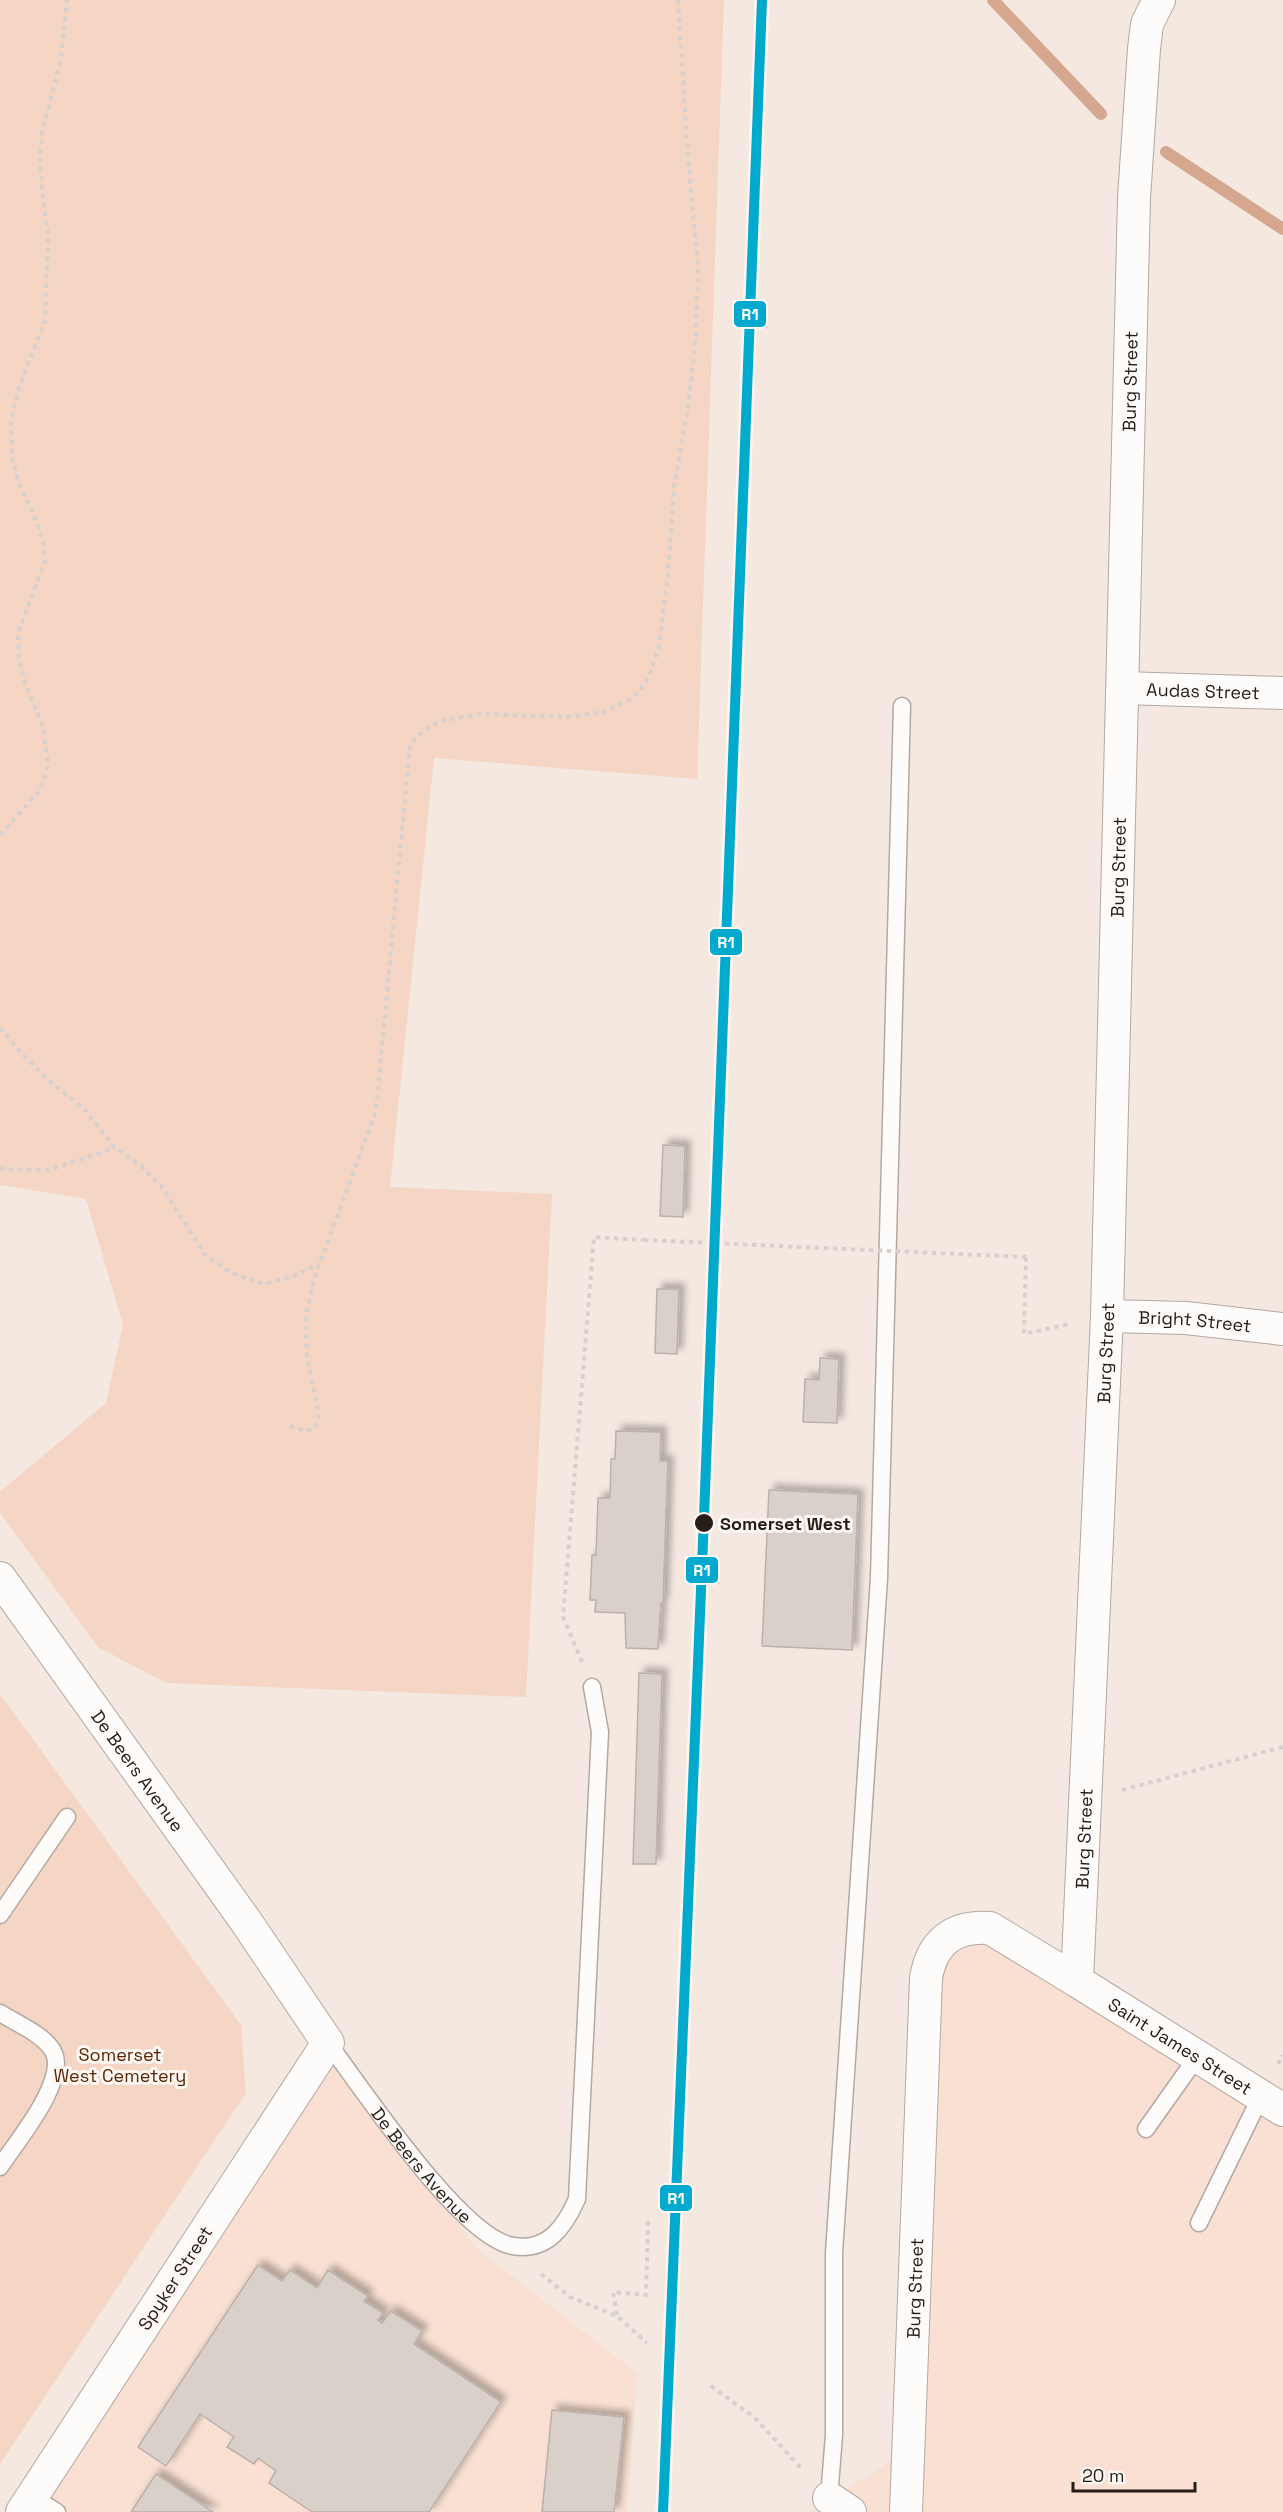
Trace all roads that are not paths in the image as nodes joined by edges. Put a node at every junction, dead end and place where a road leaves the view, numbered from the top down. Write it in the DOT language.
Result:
graph roads {
  1 [pos="1159,0"];
  2 [pos="1123,688"];
  3 [pos="1283,693"];
  4 [pos="902,706"];
  5 [pos="1107,1317"];
  6 [pos="1283,1329"];
  7 [pos="0,1578"];
  8 [pos="592,1687"];
  9 [pos="67,1817"];
  10 [pos="0,1915"];
  11 [pos="1077,1981"];
  12 [pos="0,2013"];
  13 [pos="328,2043"];
  14 [pos="1197,2057"];
  15 [pos="1272,2103"];
  16 [pos="1146,2129"];
  17 [pos="0,2167"];
  18 [pos="1198,2223"];
  19 [pos="840,2505"];
  20 [pos="37,2507"];
  21 [pos="906,2512"];
  1 -- 2 [label="street, Burg Street"];
  2 -- 3 [label="street, Audas Street"];
  2 -- 5 [label="street, Burg Street"];
  4 -- 19 [label="lane"];
  5 -- 6 [label="street, Bright Street"];
  5 -- 11 [label="street, Burg Street"];
  7 -- 13 [label="street, De Beers Avenue"];
  8 -- 13 [label="lane, De Beers Avenue"];
  9 -- 10 [label="lane"];
  11 -- 14 [label="street, Saint James Street"];
  11 -- 21 [label="street, Burg Street"];
  12 -- 17 [label="lane"];
  13 -- 20 [label="street, Spyker Street"];
  14 -- 15 [label="street, Saint James Street"];
  14 -- 16 [label="lane"];
  15 -- 18 [label="lane"];
}
